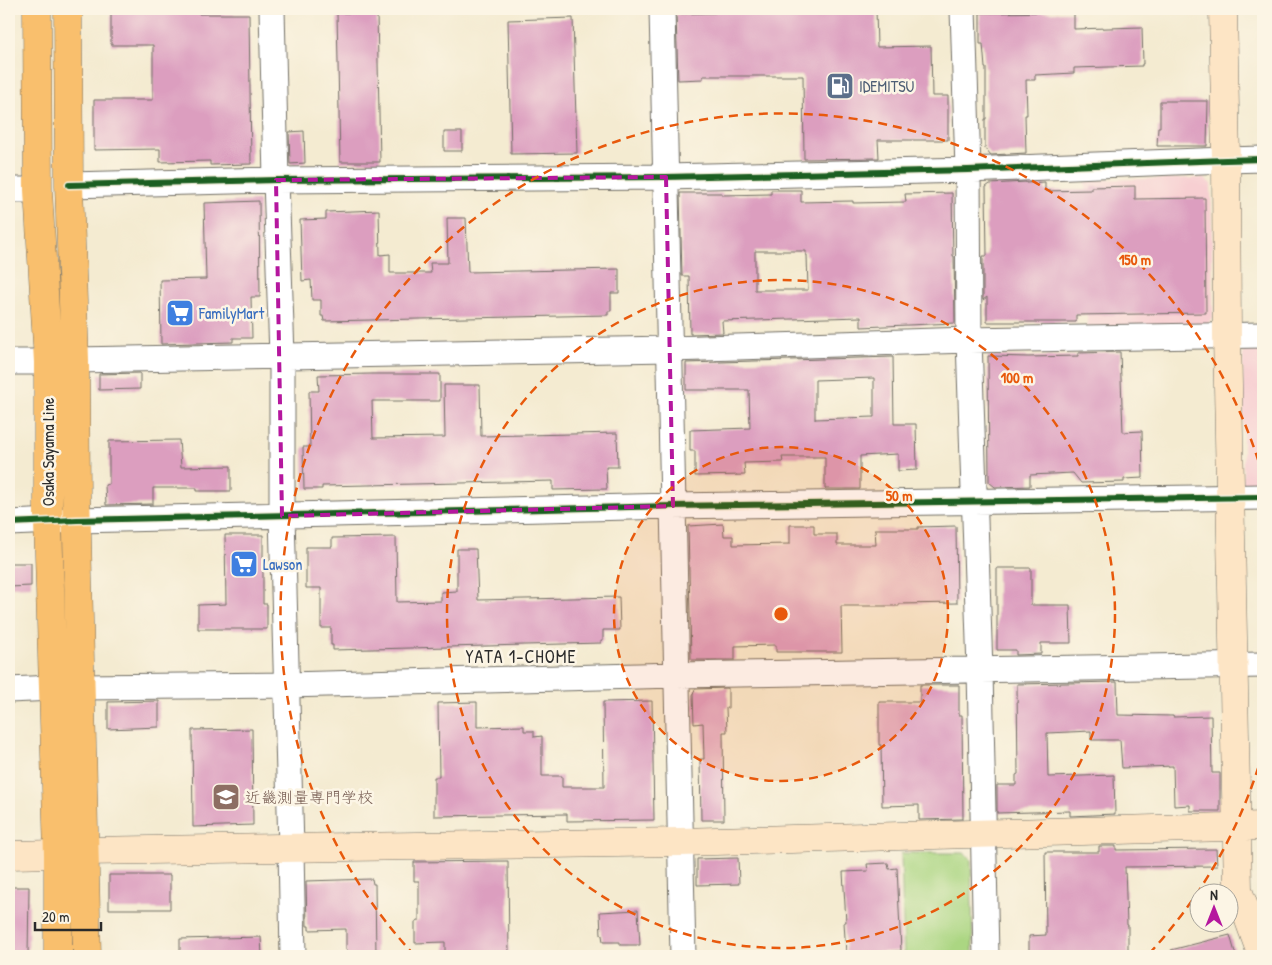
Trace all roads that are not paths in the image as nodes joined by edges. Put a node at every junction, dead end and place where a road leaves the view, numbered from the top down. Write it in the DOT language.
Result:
graph roads {
  1 [pos="37,9"];
  2 [pos="68,9"];
  3 [pos="272,9"];
  4 [pos="662,9"];
  5 [pos="963,9"];
  6 [pos="1222,9"];
  7 [pos="1263,159"];
  8 [pos="1226,160"];
  9 [pos="968,170"];
  10 [pos="666,177"];
  11 [pos="276,180"];
  12 [pos="69,185"];
  13 [pos="9,190"];
  14 [pos="38,190"];
  15 [pos="1227,335"];
  16 [pos="1263,335"];
  17 [pos="969,340"];
  18 [pos="670,349"];
  19 [pos="282,356"];
  20 [pos="75,360"];
  21 [pos="9,362"];
  22 [pos="48,362"];
  23 [pos="1263,497"];
  24 [pos="1230,498"];
  25 [pos="974,501"];
  26 [pos="673,506"];
  27 [pos="282,516"];
  28 [pos="77,520"];
  29 [pos="48,522"];
  30 [pos="9,523"];
  31 [pos="1263,665"];
  32 [pos="1233,666"];
  33 [pos="980,670"];
  34 [pos="677,675"];
  35 [pos="287,684"];
  36 [pos="52,688"];
  37 [pos="81,688"];
  38 [pos="9,690"];
  39 [pos="1250,827"];
  40 [pos="983,834"];
  41 [pos="680,842"];
  42 [pos="291,848"];
  43 [pos="85,851"];
  44 [pos="58,854"];
  45 [pos="9,855"];
  46 [pos="58,956"];
  47 [pos="87,956"];
  48 [pos="293,956"];
  49 [pos="682,956"];
  50 [pos="986,956"];
  51 [pos="1262,956"];
  1 -- 14 [label="main road, Osaka Sayama Line"];
  2 -- 12 [label="main road, Osaka Sayama Line"];
  3 -- 11 [label="street"];
  4 -- 10 [label="street"];
  5 -- 9 [label="street"];
  6 -- 8 [label="street"];
  7 -- 8 [label="street"];
  8 -- 9 [label="street"];
  8 -- 15 [label="street"];
  9 -- 10 [label="street"];
  9 -- 17 [label="street"];
  10 -- 11 [label="street"];
  10 -- 18 [label="street"];
  11 -- 12 [label="street"];
  11 -- 19 [label="street"];
  12 -- 20 [label="main road, Osaka Sayama Line"];
  13 -- 14 [label="street"];
  14 -- 22 [label="main road, Osaka Sayama Line"];
  15 -- 16 [label="street"];
  15 -- 17 [label="street"];
  15 -- 24 [label="street"];
  17 -- 18 [label="street"];
  17 -- 25 [label="street"];
  18 -- 19 [label="street"];
  18 -- 26 [label="street"];
  19 -- 20 [label="street"];
  19 -- 27 [label="street"];
  20 -- 28 [label="main road, Osaka Sayama Line"];
  21 -- 22 [label="street"];
  22 -- 29 [label="main road, Osaka Sayama Line"];
  23 -- 24 [label="street"];
  24 -- 25 [label="street"];
  24 -- 32 [label="street"];
  25 -- 26 [label="street"];
  25 -- 33 [label="street"];
  26 -- 27 [label="street"];
  26 -- 34 [label="street"];
  27 -- 28 [label="street"];
  27 -- 35 [label="street"];
  28 -- 29 [label="street"];
  28 -- 37 [label="main road, Osaka Sayama Line"];
  29 -- 30 [label="street"];
  29 -- 36 [label="main road, Osaka Sayama Line"];
  31 -- 32 [label="street"];
  32 -- 33 [label="street"];
  32 -- 39 [label="street"];
  33 -- 34 [label="street"];
  33 -- 40 [label="street"];
  34 -- 35 [label="street"];
  34 -- 41 [label="street"];
  35 -- 37 [label="street"];
  35 -- 42 [label="street"];
  36 -- 38 [label="street"];
  36 -- 44 [label="main road, Osaka Sayama Line"];
  37 -- 43 [label="main road, Osaka Sayama Line"];
  39 -- 40 [label="street"];
  39 -- 51 [label="street"];
  40 -- 41 [label="street"];
  40 -- 50 [label="street"];
  41 -- 42 [label="street"];
  41 -- 49 [label="street"];
  42 -- 43 [label="street"];
  42 -- 48 [label="street"];
  43 -- 47 [label="main road, Osaka Sayama Line"];
  44 -- 45 [label="street"];
  44 -- 46 [label="main road, Osaka Sayama Line"];
}
